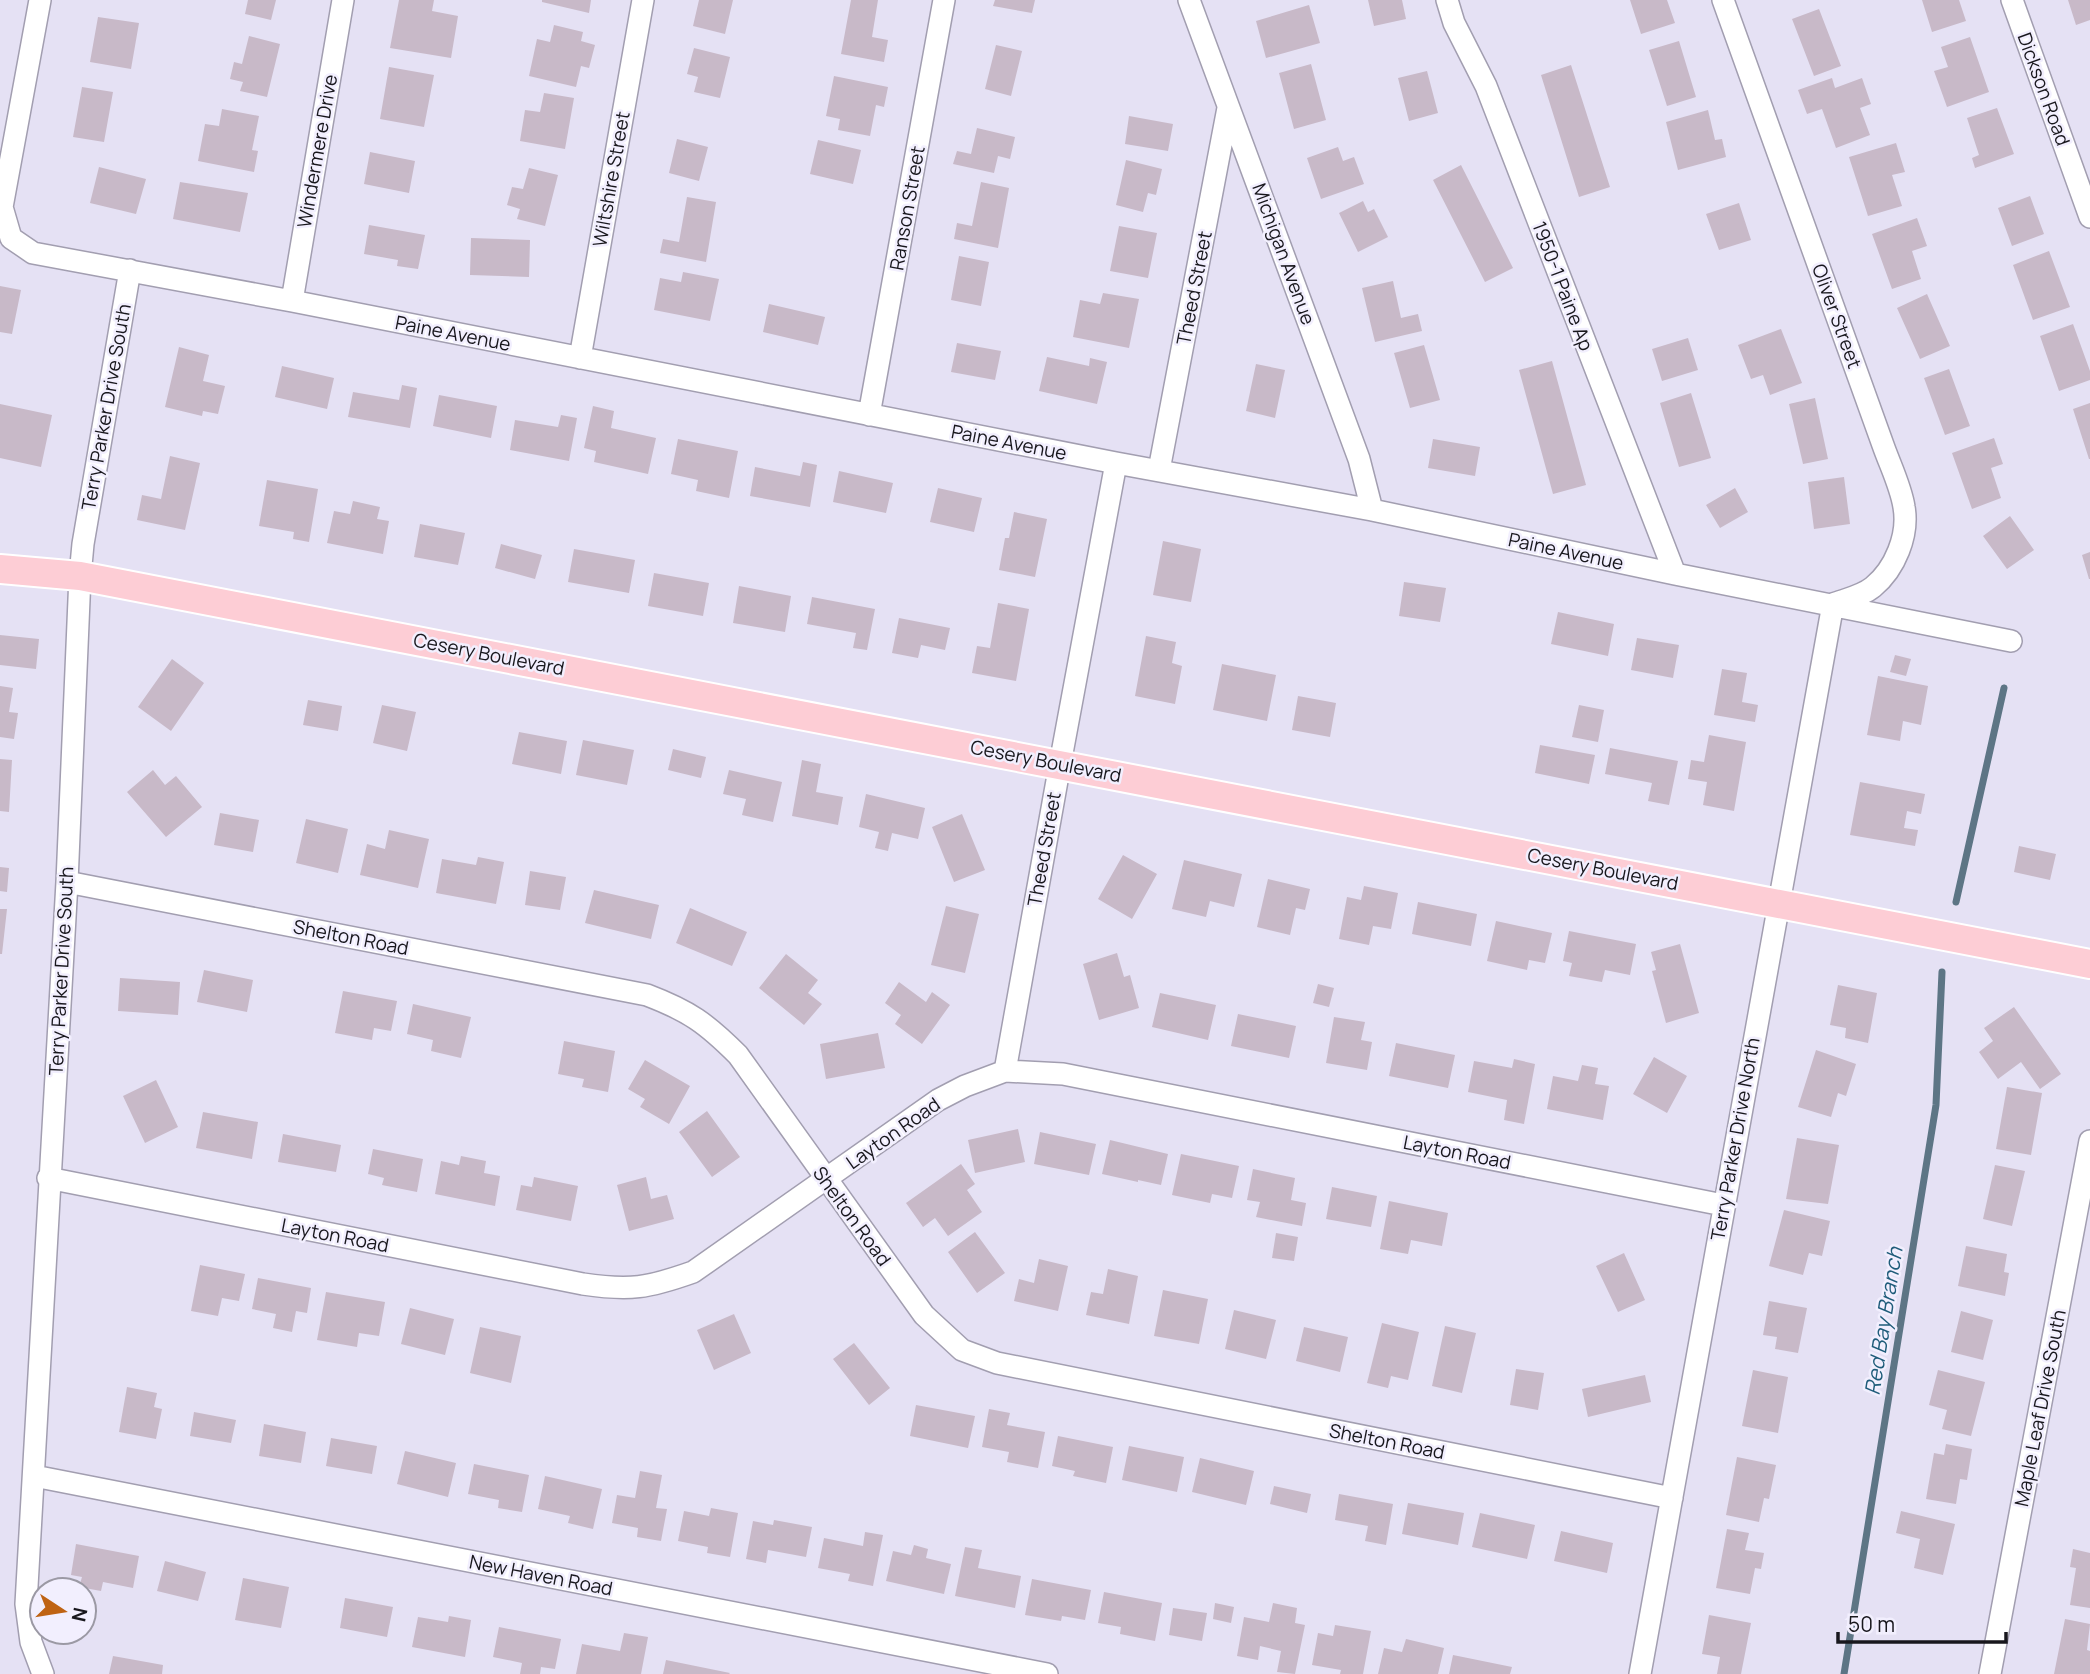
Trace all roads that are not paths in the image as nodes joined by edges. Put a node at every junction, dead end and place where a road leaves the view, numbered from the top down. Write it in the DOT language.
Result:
graph roads {
  1 [pos="40,0"];
  2 [pos="343,0"];
  3 [pos="643,0"];
  4 [pos="944,0"];
  5 [pos="1189,0"];
  6 [pos="1447,0"];
  7 [pos="1723,0"];
  8 [pos="2012,0"];
  9 [pos="1229,106"];
  10 [pos="2090,218"];
  11 [pos="130,270"];
  12 [pos="292,301"];
  13 [pos="580,358"];
  14 [pos="869,415"];
  15 [pos="1116,463"];
  16 [pos="1159,470"];
  17 [pos="1373,510"];
  18 [pos="0,569"];
  19 [pos="1675,574"];
  20 [pos="80,576"];
  21 [pos="1833,604"];
  22 [pos="2011,641"];
  23 [pos="1060,764"];
  24 [pos="67,881"];
  25 [pos="1778,903"];
  26 [pos="2090,964"];
  27 [pos="1005,1071"];
  28 [pos="2090,1141"];
  29 [pos="48,1178"];
  30 [pos="826,1180"];
  31 [pos="1723,1205"];
  32 [pos="34,1476"];
  33 [pos="1672,1498"];
  34 [pos="43,1674"];
  35 [pos="1047,1674"];
  36 [pos="1640,1674"];
  37 [pos="1990,1674"];
  1 -- 11 [label="street, Paine Avenue"];
  2 -- 12 [label="street, Windermere Drive"];
  3 -- 13 [label="street, Wiltshire Street"];
  4 -- 14 [label="street, Ranson Street"];
  5 -- 9 [label="street, Michigan Avenue"];
  6 -- 19 [label="street, 1950-1 Paine Ap"];
  7 -- 21 [label="street, Oliver Street"];
  8 -- 10 [label="street, Dickson Road"];
  9 -- 16 [label="street, Theed Street"];
  9 -- 17 [label="street, Michigan Avenue"];
  11 -- 12 [label="street, Paine Avenue"];
  11 -- 20 [label="street, Terry Parker Drive South"];
  12 -- 13 [label="street, Paine Avenue"];
  13 -- 14 [label="street, Paine Avenue"];
  14 -- 15 [label="street, Paine Avenue"];
  15 -- 16 [label="street, Paine Avenue"];
  15 -- 23 [label="street, Theed Street"];
  16 -- 17 [label="street, Paine Avenue"];
  17 -- 19 [label="street, Paine Avenue"];
  18 -- 20 [label="main road, Cesery Boulevard"];
  19 -- 21 [label="street, Paine Avenue"];
  20 -- 23 [label="main road, Cesery Boulevard"];
  20 -- 24 [label="street, Terry Parker Drive South"];
  21 -- 22 [label="street, Paine Avenue"];
  21 -- 25 [label="street, Terry Parker Drive North"];
  23 -- 25 [label="main road, Cesery Boulevard"];
  23 -- 27 [label="street, Theed Street"];
  24 -- 29 [label="street, Terry Parker Drive South"];
  24 -- 30 [label="street, Shelton Road"];
  25 -- 26 [label="main road, Cesery Boulevard"];
  25 -- 31 [label="street, Terry Parker Drive North"];
  27 -- 30 [label="street, Layton Road"];
  27 -- 31 [label="street, Layton Road"];
  28 -- 37 [label="street, Maple Leaf Drive South"];
  29 -- 30 [label="street, Layton Road"];
  29 -- 32 [label="street, Terry Parker Drive South"];
  30 -- 33 [label="street, Shelton Road"];
  31 -- 33 [label="street, Terry Parker Drive North"];
  32 -- 34 [label="street, Terry Parker Drive South"];
  32 -- 35 [label="street, New Haven Road"];
  33 -- 36 [label="street, Terry Parker Drive North"];
}
